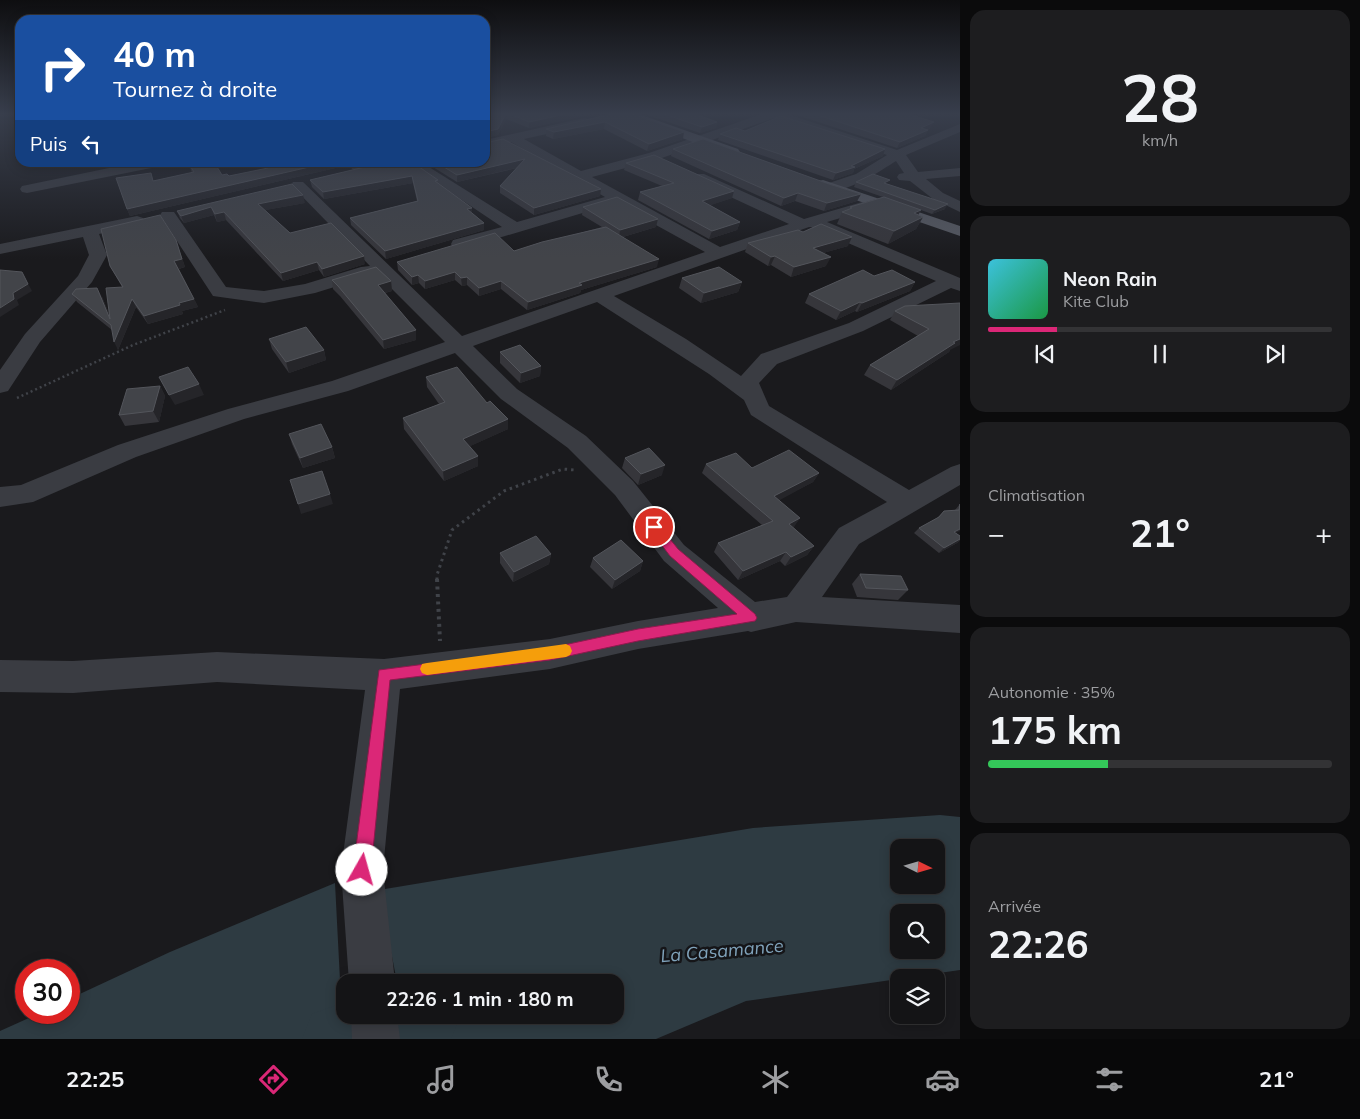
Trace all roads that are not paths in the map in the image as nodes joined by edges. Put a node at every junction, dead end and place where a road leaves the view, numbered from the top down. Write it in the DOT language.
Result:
graph roads {
  1 [pos="554,161"];
  2 [pos="633,161"];
  3 [pos="666,161"];
  4 [pos="891,161"];
  5 [pos="903,161"];
  6 [pos="921,161"];
  7 [pos="672,164"];
  8 [pos="136,167"];
  9 [pos="368,167"];
  10 [pos="419,167"];
  11 [pos="352,169"];
  12 [pos="960,170"];
  13 [pos="689,172"];
  14 [pos="579,176"];
  15 [pos="861,177"];
  16 [pos="915,178"];
  17 [pos="814,181"];
  18 [pos="299,184"];
  19 [pos="831,187"];
  20 [pos="27,189"];
  21 [pos="618,198"];
  22 [pos="876,203"];
  23 [pos="960,207"];
  24 [pos="187,210"];
  25 [pos="158,217"];
  26 [pos="808,223"];
  27 [pos="515,228"];
  28 [pos="959,229"];
  29 [pos="90,232"];
  30 [pos="448,248"];
  31 [pos="0,249"];
  32 [pos="719,253"];
  33 [pos="390,264"];
  34 [pos="955,283"];
  35 [pos="599,295"];
  36 [pos="460,344"];
  37 [pos="4,394"];
  38 [pos="754,397"];
  39 [pos="960,473"];
  40 [pos="0,497"];
  41 [pos="909,503"];
  42 [pos="796,609"];
  43 [pos="751,618"];
  44 [pos="960,619"];
  45 [pos="384,675"];
  46 [pos="0,676"];
  47 [pos="371,974"];
  48 [pos="375,1024"];
  49 [pos="376,1039"];
  1 -- 14 [label="street"];
  2 -- 14 [label="street"];
  3 -- 7 [label="street"];
  4 -- 15 [label="street"];
  5 -- 16 [label="street"];
  6 -- 12 [label="street"];
  8 -- 20 [label="street"];
  9 -- 11 [label="street"];
  10 -- 27 [label="street"];
  12 -- 16 [label="street"];
  13 -- 26 [label="street"];
  14 -- 21 [label="street"];
  15 -- 16 [label="street"];
  15 -- 19 [label="street"];
  16 -- 23 [label="street"];
  17 -- 19 [label="main road"];
  18 -- 33 [label="street"];
  19 -- 22 [label="main road"];
  21 -- 27 [label="street"];
  21 -- 32 [label="street"];
  22 -- 26 [label="street"];
  22 -- 28 [label="main road"];
  24 -- 25 [label="street"];
  25 -- 29 [label="street"];
  25 -- 33 [label="street"];
  26 -- 32 [label="street"];
  26 -- 34 [label="street"];
  27 -- 30 [label="street"];
  29 -- 31 [label="street"];
  29 -- 37 [label="street"];
  32 -- 35 [label="street"];
  33 -- 36 [label="street"];
  34 -- 38 [label="street"];
  35 -- 36 [label="street"];
  35 -- 38 [label="street"];
  36 -- 40 [label="street"];
  36 -- 43 [label="street"];
  38 -- 41 [label="street"];
  39 -- 41 [label="street"];
  41 -- 42 [label="street"];
  42 -- 43 [label="street"];
  42 -- 44 [label="street"];
  43 -- 45 [label="street"];
  45 -- 46 [label="street"];
  45 -- 47 [label="street"];
  48 -- 49 [label="street"];
}
